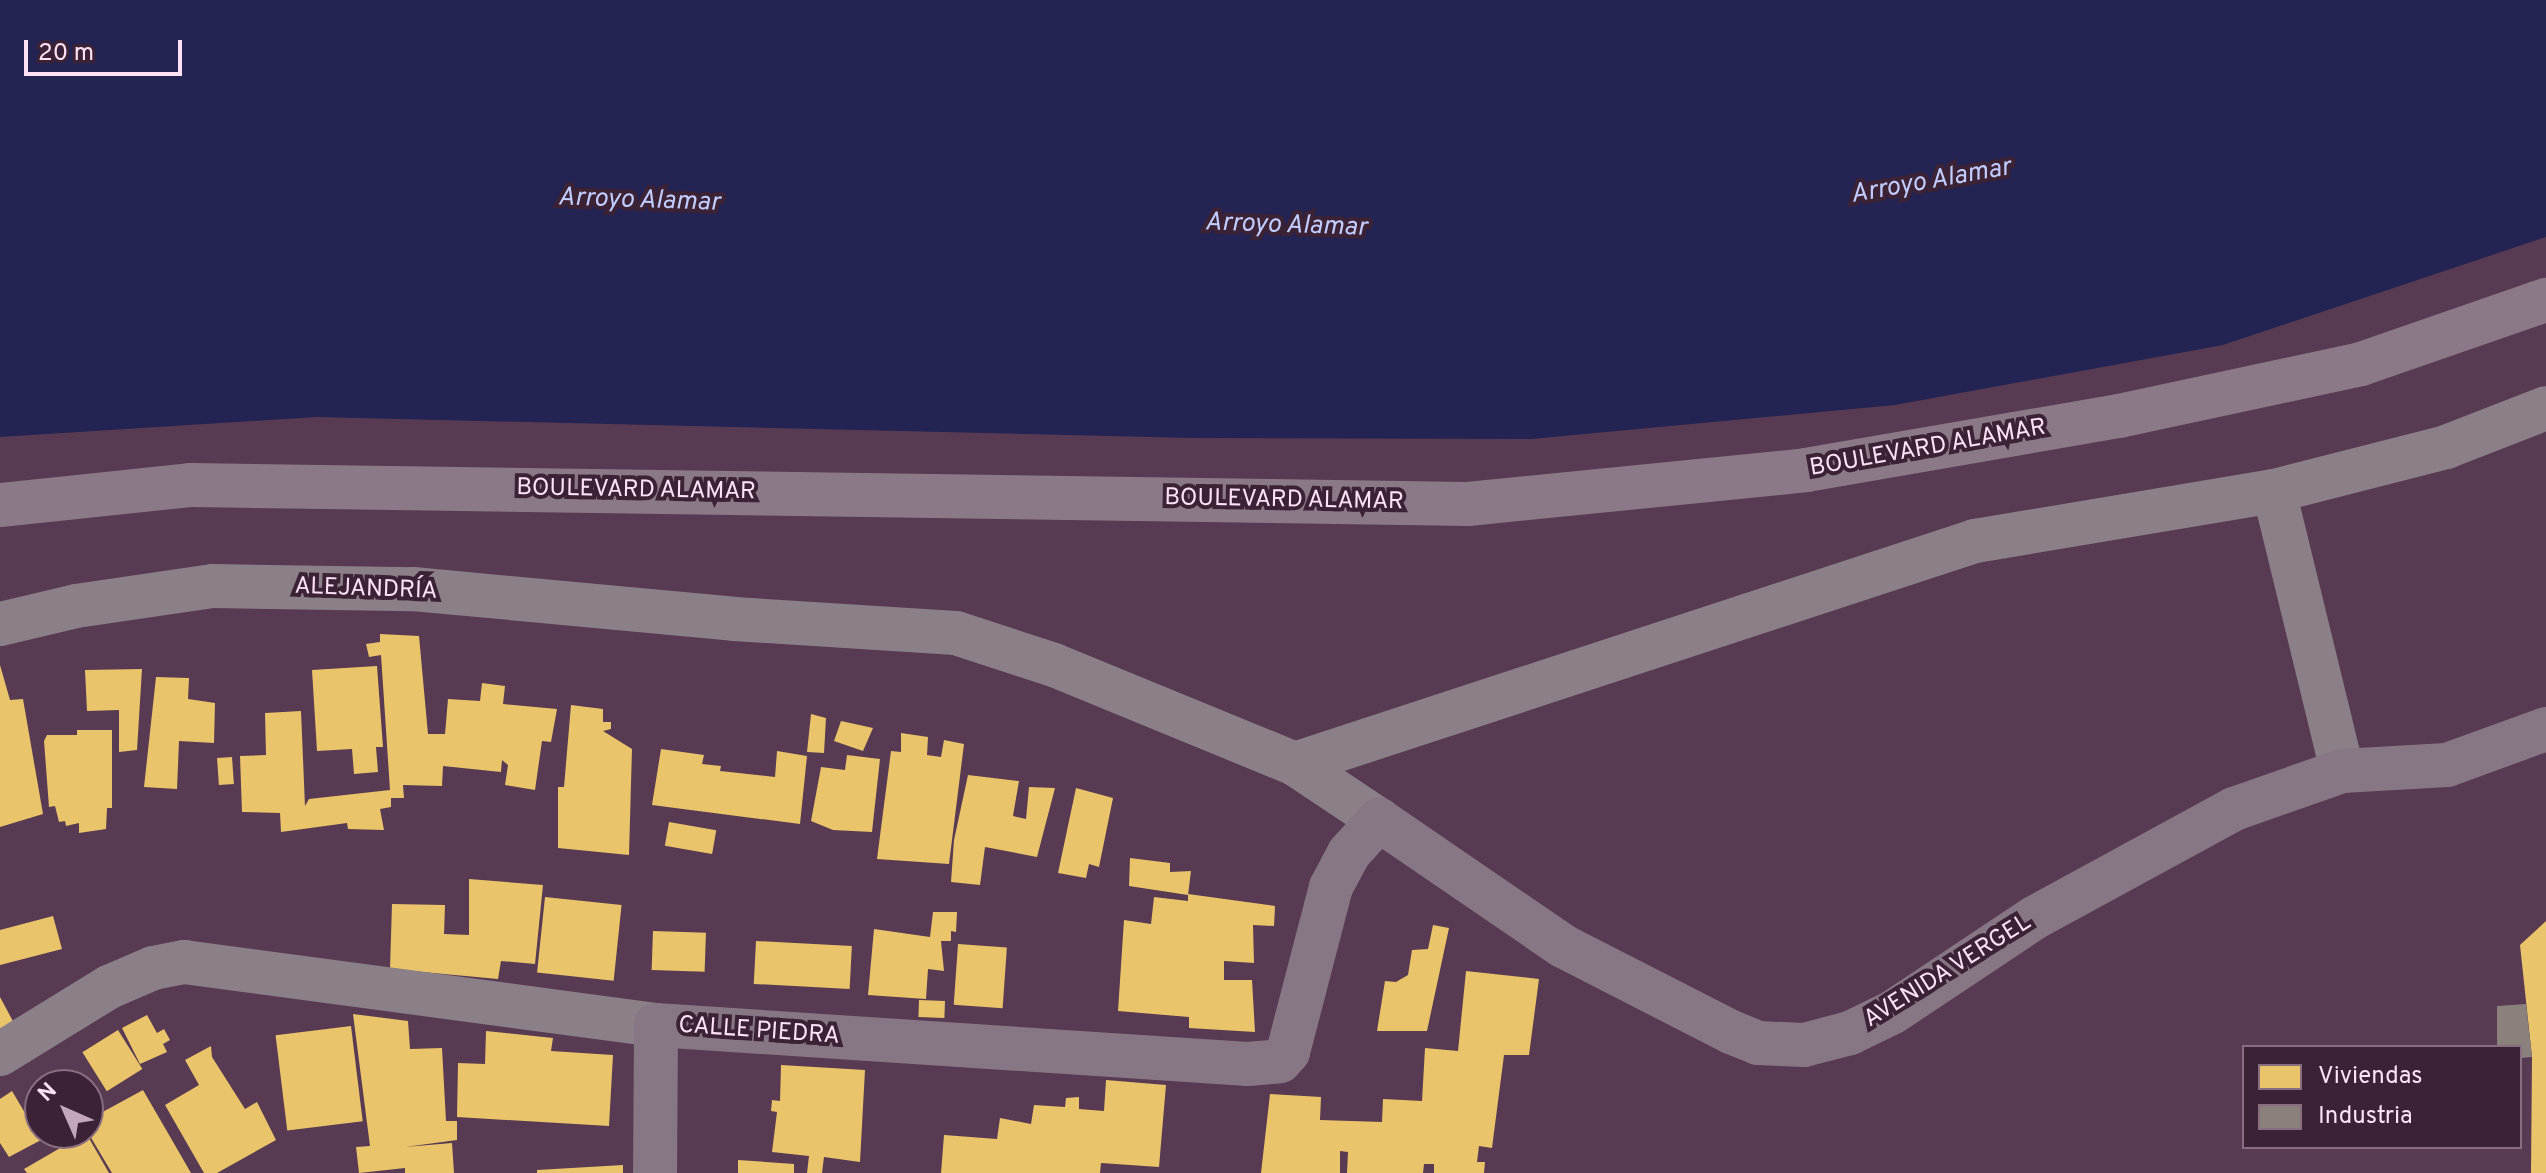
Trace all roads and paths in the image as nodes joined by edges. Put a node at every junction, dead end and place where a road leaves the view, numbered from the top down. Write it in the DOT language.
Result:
graph roads {
  1 [pos="2546,300"];
  2 [pos="2546,408"];
  3 [pos="2274,491"];
  4 [pos="0,505"];
  5 [pos="0,624"];
  6 [pos="2546,729"];
  7 [pos="1295,764"];
  8 [pos="2342,771"];
  9 [pos="1379,820"];
  10 [pos="656,1025"];
  11 [pos="0,1054"];
  12 [pos="655,1173"];
  1 -- 4 [label="highway, BOULEVARD ALAMAR"];
  2 -- 3 [label="street"];
  3 -- 7 [label="street"];
  3 -- 8 [label="street"];
  5 -- 7 [label="street, ALEJANDRÍA"];
  6 -- 8 [label="street, AVENIDA VERGEL"];
  7 -- 9 [label="street, AVENIDA VERGEL"];
  8 -- 9 [label="street, AVENIDA VERGEL"];
  9 -- 10 [label="street, CALLE PIEDRA"];
  10 -- 11 [label="street, CALLE PIEDRA"];
  10 -- 12 [label="street"];
}
